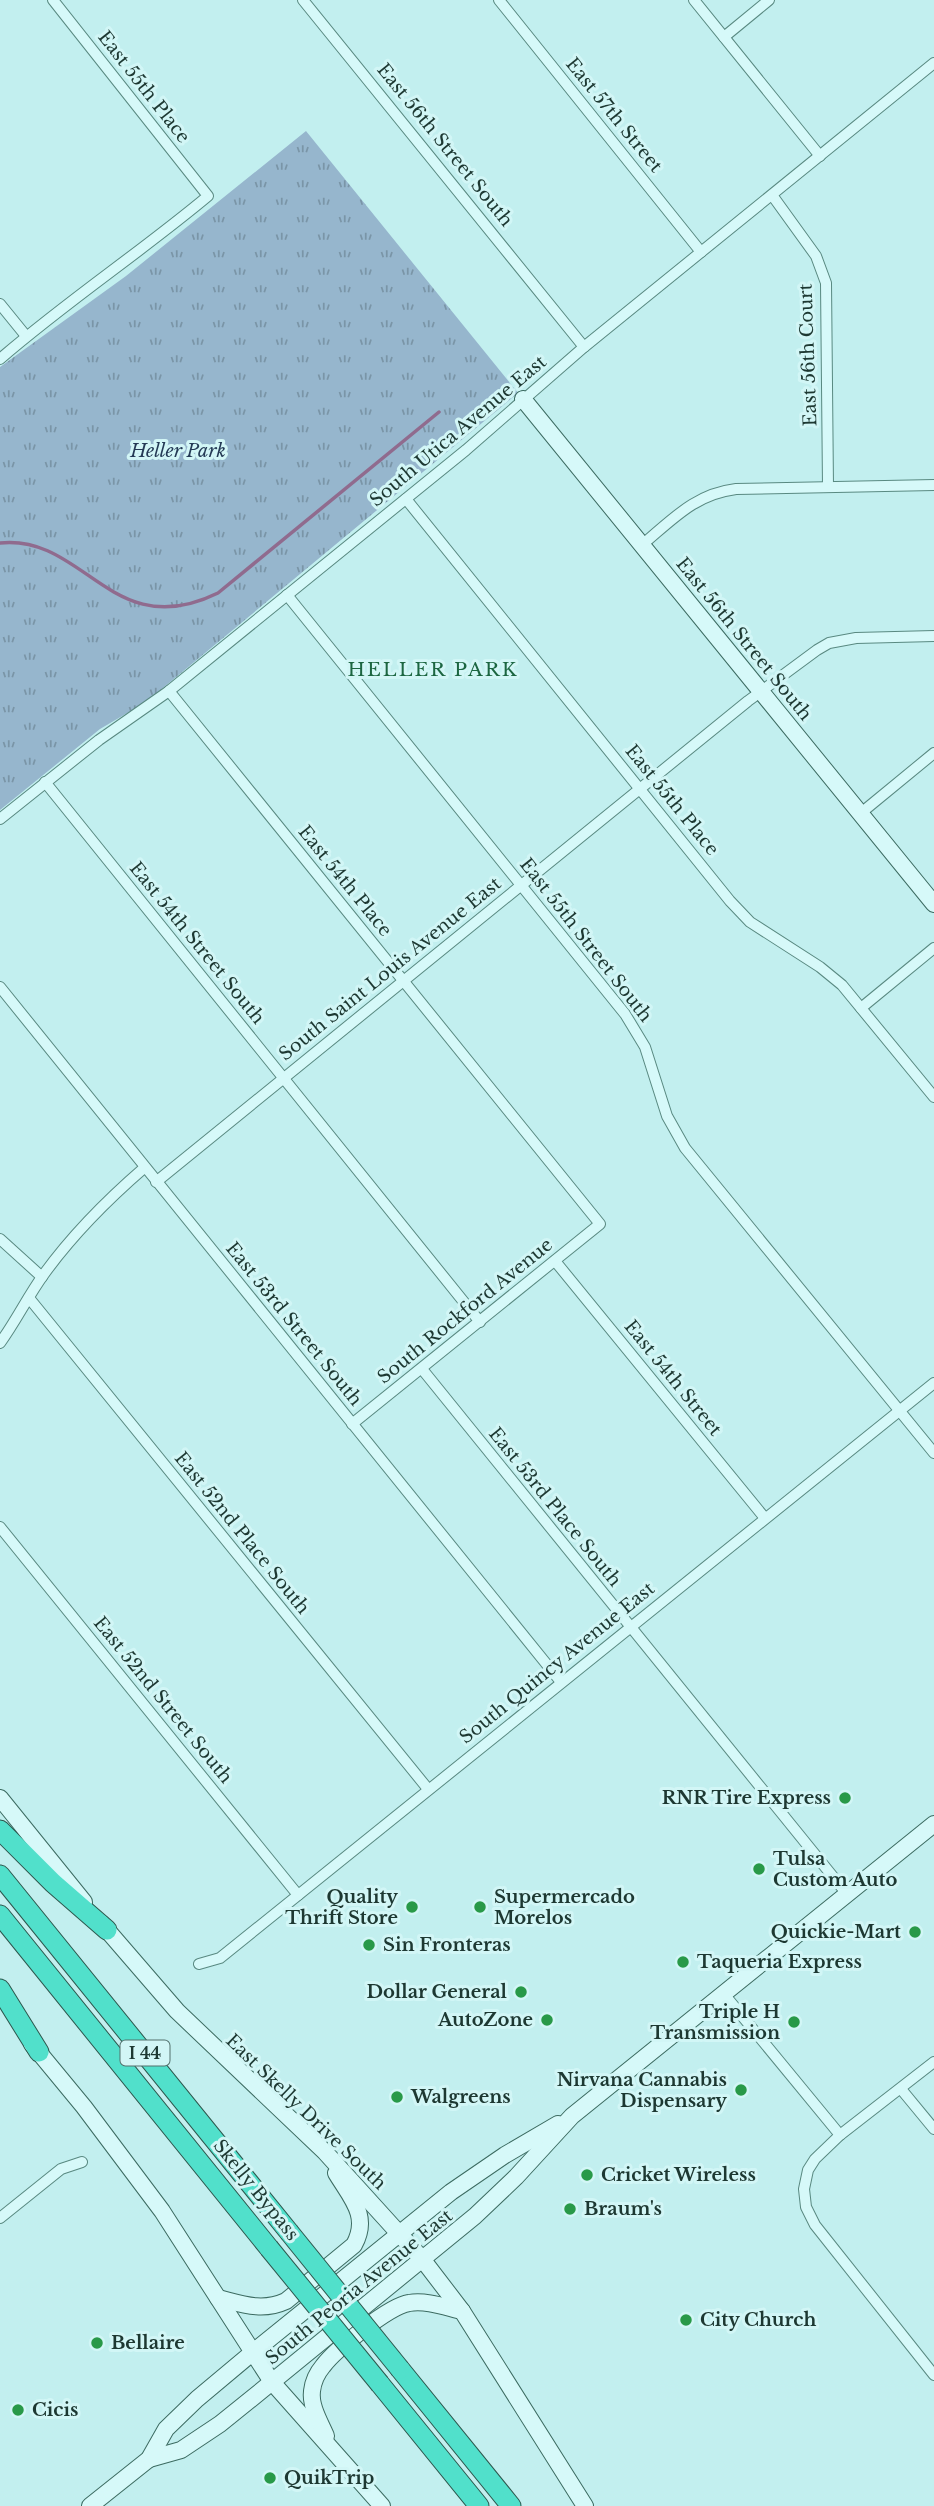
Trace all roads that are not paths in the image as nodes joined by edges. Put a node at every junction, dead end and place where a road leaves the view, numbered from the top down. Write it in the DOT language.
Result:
graph roads {
  1 [pos="53,0"];
  2 [pos="303,0"];
  3 [pos="499,0"];
  4 [pos="694,0"];
  5 [pos="769,0"];
  6 [pos="724,37"];
  7 [pos="934,63"];
  8 [pos="820,156"];
  9 [pos="772,195"];
  10 [pos="701,251"];
  11 [pos="0,304"];
  12 [pos="26,336"];
  13 [pos="584,347"];
  14 [pos="0,359"];
  15 [pos="523,399"];
  16 [pos="934,485"];
  17 [pos="828,487"];
  18 [pos="406,499"];
  19 [pos="642,545"];
  20 [pos="287,595"];
  21 [pos="934,636"];
  22 [pos="169,691"];
  23 [pos="761,692"];
  24 [pos="934,753"];
  25 [pos="46,782"];
  26 [pos="640,789"];
  27 [pos="861,813"];
  28 [pos="0,819"];
  29 [pos="521,886"];
  30 [pos="934,904"];
  31 [pos="934,948"];
  32 [pos="403,981"];
  33 [pos="0,988"];
  34 [pos="861,1008"];
  35 [pos="283,1079"];
  36 [pos="934,1097"];
  37 [pos="145,1168"];
  38 [pos="156,1182"];
  39 [pos="600,1224"];
  40 [pos="0,1239"];
  41 [pos="555,1261"];
  42 [pos="42,1277"];
  43 [pos="29,1298"];
  44 [pos="480,1322"];
  45 [pos="0,1343"];
  46 [pos="422,1369"];
  47 [pos="934,1382"];
  48 [pos="899,1410"];
  49 [pos="352,1424"];
  50 [pos="934,1453"];
  51 [pos="764,1517"];
  52 [pos="0,1527"];
  53 [pos="629,1627"];
  54 [pos="561,1682"];
  55 [pos="428,1789"];
  56 [pos="0,1798"];
  57 [pos="934,1824"];
  58 [pos="0,1830"];
  59 [pos="0,1875"];
  60 [pos="847,1894"];
  61 [pos="298,1895"];
  62 [pos="0,1915"];
  63 [pos="107,1930"];
  64 [pos="199,1964"];
  65 [pos="0,1989"];
  66 [pos="724,1994"];
  67 [pos="0,2004"];
  68 [pos="39,2052"];
  69 [pos="934,2062"];
  70 [pos="901,2089"];
  71 [pos="572,2116"];
  72 [pos="934,2129"];
  73 [pos="840,2135"];
  74 [pos="325,2152"];
  75 [pos="82,2162"];
  76 [pos="2,2212"];
  77 [pos="400,2234"];
  78 [pos="423,2260"];
  79 [pos="218,2298"];
  80 [pos="462,2311"];
  81 [pos="252,2353"];
  82 [pos="934,2375"];
  83 [pos="272,2382"];
  84 [pos="333,2451"];
  85 [pos="149,2459"];
  86 [pos="494,2484"];
  87 [pos="90,2506"];
  88 [pos="382,2506"];
  89 [pos="477,2506"];
  90 [pos="511,2506"];
  91 [pos="519,2506"];
  92 [pos="585,2506"];
  1 -- 12 [label="street, East 55th Place"];
  2 -- 13 [label="street, East 56th Street South"];
  3 -- 10 [label="street, East 57th Street"];
  4 -- 6 [label="street"];
  5 -- 6 [label="street"];
  6 -- 8 [label="street"];
  7 -- 8 [label="street, South Utica Avenue East"];
  8 -- 9 [label="street, South Utica Avenue East"];
  9 -- 10 [label="street, South Utica Avenue East"];
  9 -- 17 [label="street, East 56th Court"];
  10 -- 13 [label="street, South Utica Avenue East"];
  11 -- 12 [label="street"];
  12 -- 14 [label="street"];
  13 -- 15 [label="street, South Utica Avenue East"];
  15 -- 18 [label="street, South Utica Avenue East"];
  15 -- 19 [label="main road, East 56th Street South"];
  16 -- 17 [label="street"];
  17 -- 19 [label="street"];
  18 -- 20 [label="street, South Utica Avenue East"];
  18 -- 26 [label="street, East 55th Place"];
  19 -- 23 [label="main road, East 56th Street South"];
  20 -- 22 [label="street, South Utica Avenue East"];
  20 -- 29 [label="street, East 55th Street South"];
  21 -- 23 [label="street, South Saint Louis Avenue East"];
  22 -- 25 [label="street, South Utica Avenue East"];
  22 -- 32 [label="street, East 54th Place"];
  23 -- 26 [label="street, South Saint Louis Avenue East"];
  23 -- 27 [label="main road, East 56th Street South"];
  24 -- 27 [label="street"];
  25 -- 28 [label="street, South Utica Avenue East"];
  25 -- 35 [label="street, East 54th Street South"];
  26 -- 29 [label="street, South Saint Louis Avenue East"];
  26 -- 34 [label="street, East 55th Place"];
  27 -- 30 [label="main road, East 56th Street South"];
  29 -- 32 [label="street, South Saint Louis Avenue East"];
  29 -- 48 [label="street, East 55th Street South"];
  31 -- 34 [label="street"];
  32 -- 35 [label="street, South Saint Louis Avenue East"];
  32 -- 39 [label="street, East 54th Place"];
  33 -- 37 [label="street, East 53rd Street South"];
  34 -- 36 [label="street, East 55th Place"];
  35 -- 38 [label="street, South Saint Louis Avenue East"];
  35 -- 44 [label="street, East 54th Street South"];
  37 -- 38 [label="street, East 53rd Street South"];
  37 -- 42 [label="street"];
  38 -- 49 [label="street, East 53rd Street South"];
  39 -- 41 [label="street, South Rockford Avenue"];
  40 -- 42 [label="street"];
  41 -- 44 [label="street, South Rockford Avenue"];
  41 -- 51 [label="street, East 54th Street"];
  42 -- 43 [label="street"];
  43 -- 45 [label="street"];
  43 -- 55 [label="street, East 52nd Place South"];
  44 -- 46 [label="street, South Rockford Avenue"];
  46 -- 49 [label="street, South Rockford Avenue"];
  46 -- 53 [label="street, East 53rd Place South"];
  47 -- 48 [label="street, South Quincy Avenue East"];
  48 -- 50 [label="street, East 55th Street South"];
  48 -- 51 [label="street, South Quincy Avenue East"];
  49 -- 54 [label="street, East 53rd Street South"];
  51 -- 53 [label="street, South Quincy Avenue East"];
  52 -- 61 [label="street, East 52nd Street South"];
  53 -- 54 [label="street, South Quincy Avenue East"];
  53 -- 60 [label="street, East 53rd Place South"];
  54 -- 55 [label="street, South Quincy Avenue East"];
  55 -- 61 [label="street, South Quincy Avenue East"];
  56 -- 63 [label="main road, East Skelly Drive South"];
  57 -- 60 [label="main road, South Peoria Avenue East"];
  58 -- 63 [label="highway"];
  59 -- 86 [label="highway, Skelly Bypass / I 44, bridge"];
  60 -- 66 [label="main road, South Peoria Avenue East"];
  61 -- 64 [label="street, South Quincy Avenue East"];
  62 -- 89 [label="highway, Skelly Bypass / I 44, bridge"];
  63 -- 74 [label="main road, East Skelly Drive South"];
  65 -- 68 [label="highway"];
  66 -- 71 [label="main road, South Peoria Avenue East"];
  66 -- 73 [label="street"];
  67 -- 68 [label="main road"];
  68 -- 79 [label="main road"];
  69 -- 70 [label="street"];
  70 -- 72 [label="street"];
  70 -- 73 [label="street"];
  71 -- 77 [label="main road, South Peoria Avenue East"];
  71 -- 78 [label="main road, South Peoria Avenue East"];
  73 -- 82 [label="street"];
  74 -- 77 [label="main road, East Skelly Drive South"];
  74 -- 79 [label="main road"];
  75 -- 76 [label="street"];
  77 -- 78 [label="main road, East Skelly Drive South"];
  77 -- 81 [label="main road, South Peoria Avenue East"];
  78 -- 80 [label="main road, East Skelly Drive South"];
  78 -- 83 [label="main road, South Peoria Avenue East"];
  79 -- 81 [label="main road"];
  80 -- 84 [label="main road"];
  80 -- 92 [label="main road, East Skelly Drive South"];
  81 -- 83 [label="main road"];
  81 -- 85 [label="main road, South Peoria Avenue East"];
  83 -- 84 [label="main road"];
  83 -- 85 [label="main road, South Peoria Avenue East"];
  84 -- 88 [label="main road"];
  85 -- 87 [label="main road, South Peoria Avenue East"];
  86 -- 90 [label="highway, Skelly Bypass / I 44"];
  86 -- 91 [label="highway"];
}
